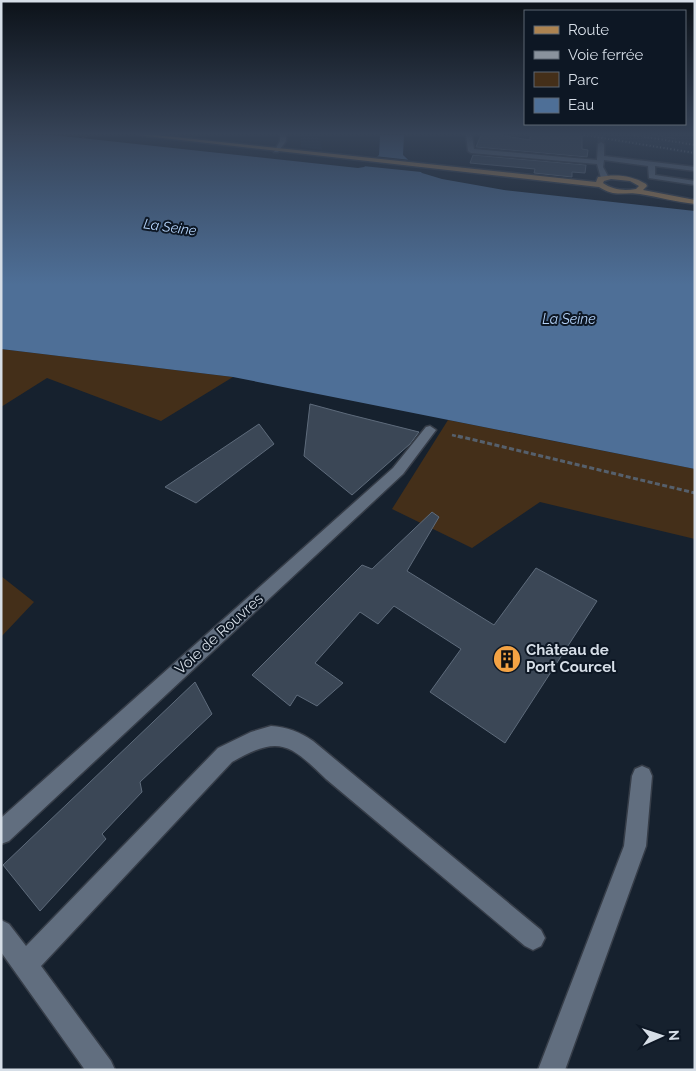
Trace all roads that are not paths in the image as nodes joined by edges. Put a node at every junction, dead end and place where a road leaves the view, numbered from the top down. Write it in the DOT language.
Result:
graph roads {
  1 [pos="600,185"];
  2 [pos="641,185"];
  3 [pos="640,189"];
  4 [pos="695,195"];
  5 [pos="695,202"];
  6 [pos="430,430"];
  7 [pos="642,776"];
  8 [pos="1,833"];
  9 [pos="1,932"];
  10 [pos="533,938"];
  11 [pos="26,964"];
  12 [pos="102,1070"];
  13 [pos="551,1070"];
  1 -- 3 [label="main road"];
  2 -- 3 [label="main road"];
  3 -- 4 [label="main road"];
  3 -- 5 [label="main road"];
  6 -- 8 [label="street, Voie de Rouvres"];
  7 -- 13 [label="street"];
  9 -- 11 [label="street"];
  10 -- 11 [label="street"];
  11 -- 12 [label="street"];
}
